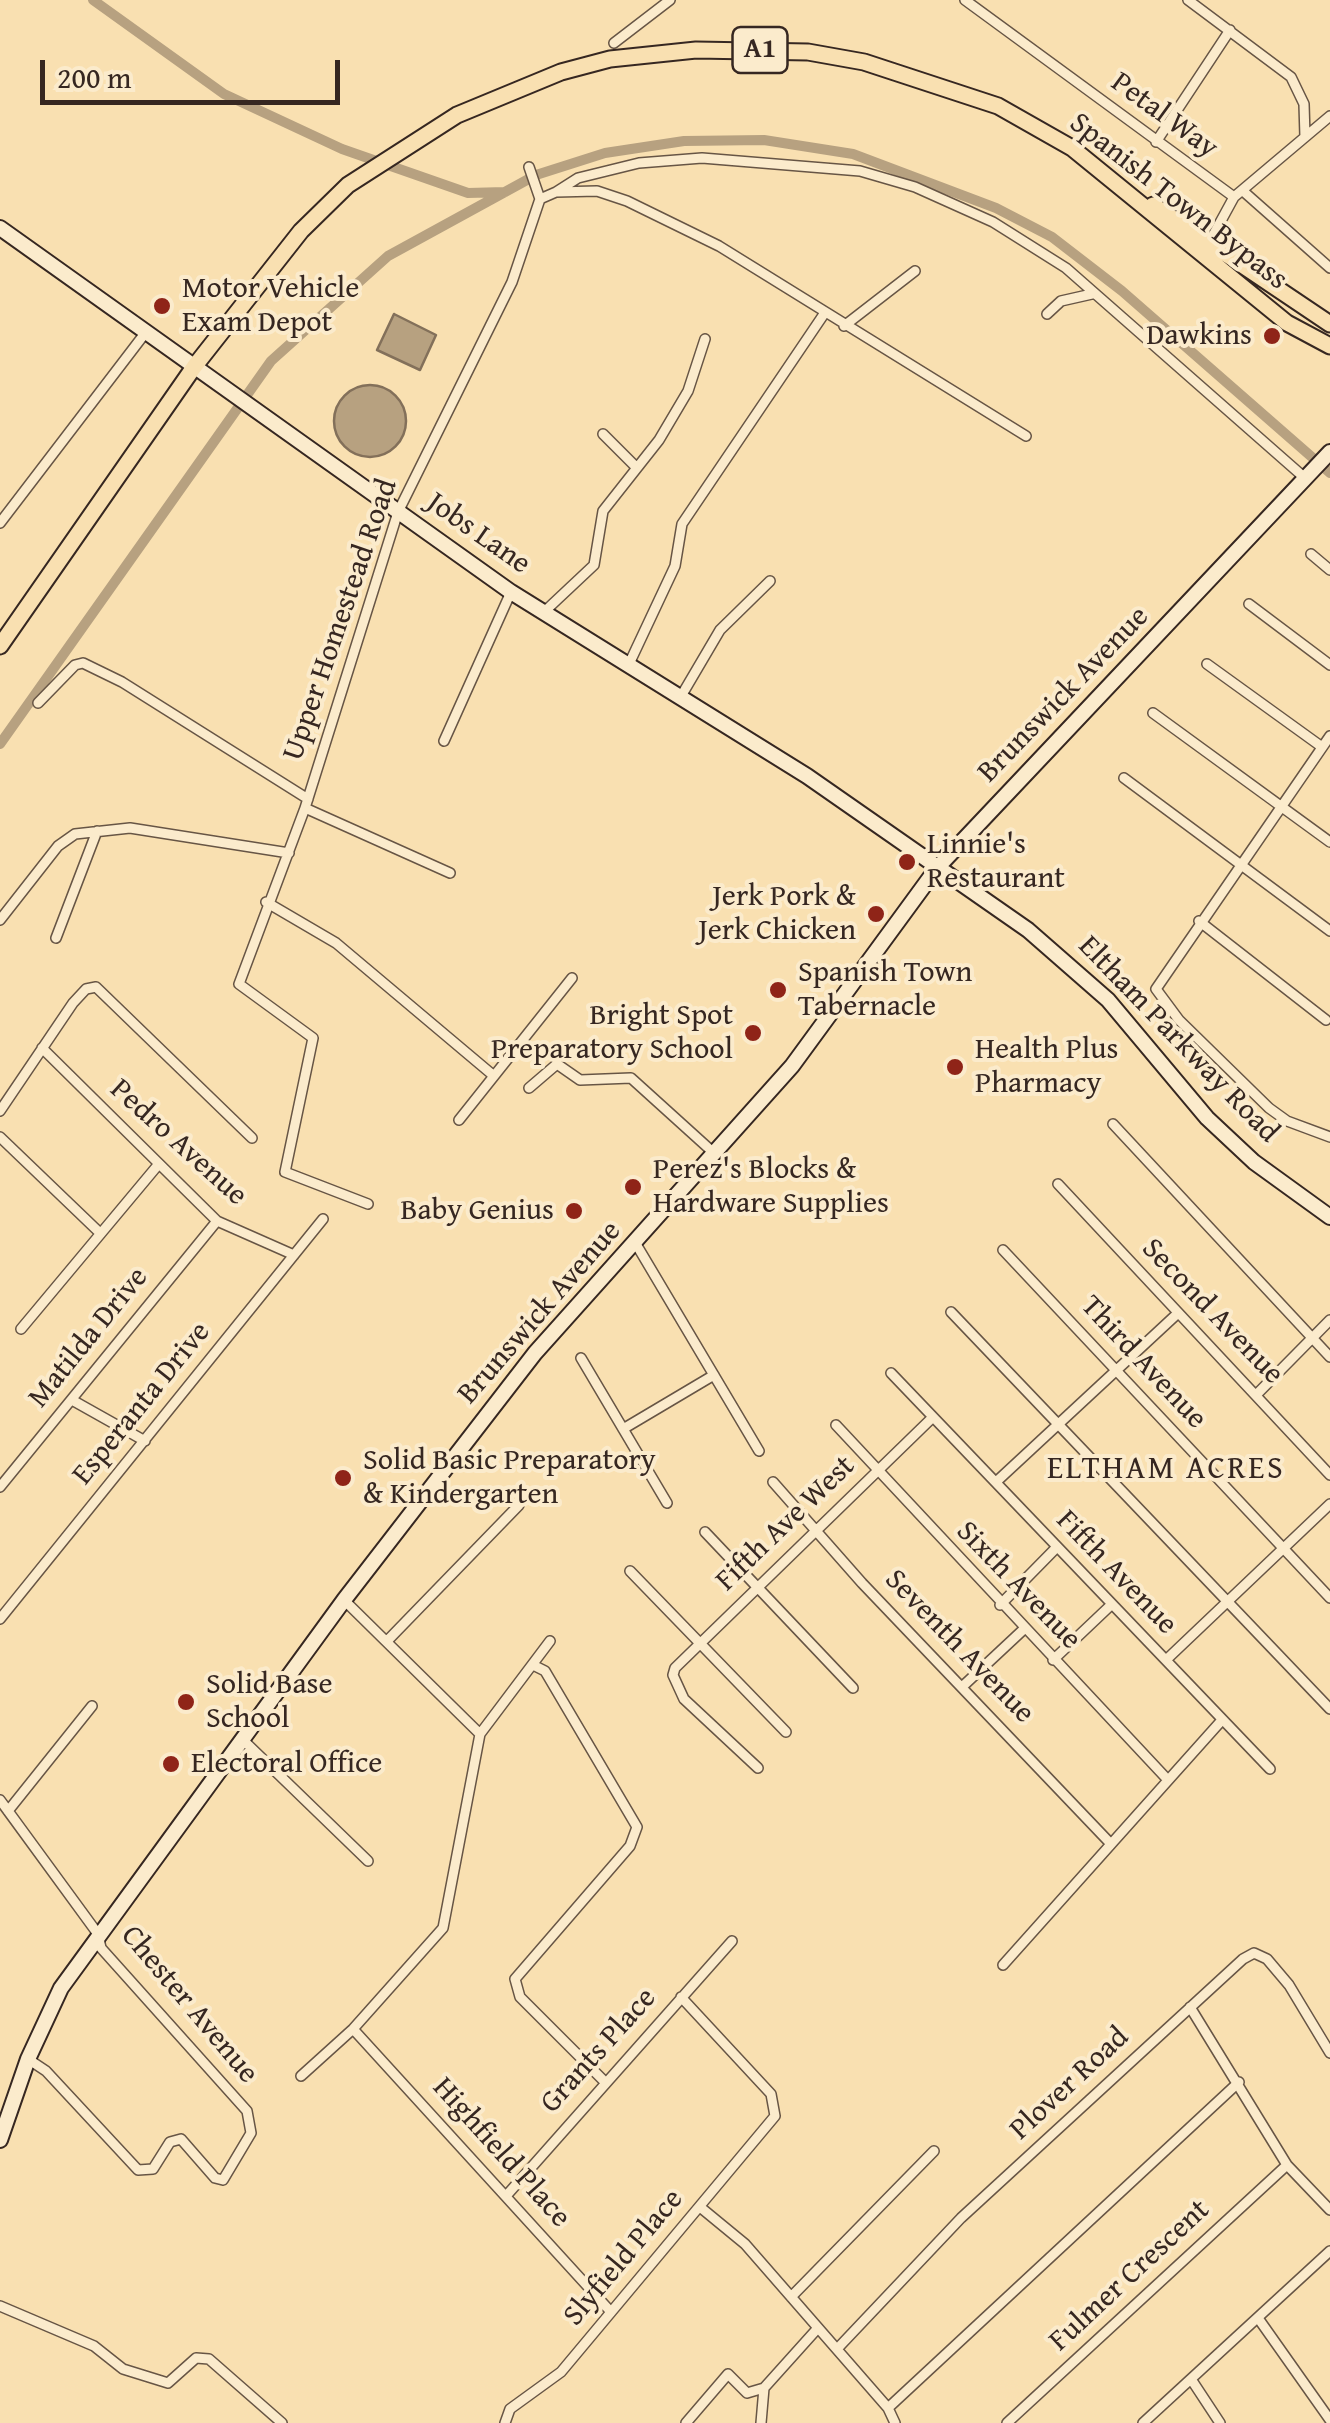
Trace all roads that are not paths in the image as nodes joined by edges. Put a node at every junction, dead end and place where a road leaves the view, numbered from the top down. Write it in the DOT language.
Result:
graph roads {
  1 [pos="670,0"];
  2 [pos="965,0"];
  3 [pos="1188,0"];
  4 [pos="1230,30"];
  5 [pos="614,43"];
  6 [pos="1330,116"];
  7 [pos="1305,137"];
  8 [pos="1156,142"];
  9 [pos="529,167"];
  10 [pos="1116,182"];
  11 [pos="1244,190"];
  12 [pos="556,192"];
  13 [pos="540,195"];
  14 [pos="1234,197"];
  15 [pos="0,228"];
  16 [pos="1210,241"];
  17 [pos="1330,268"];
  18 [pos="914,271"];
  19 [pos="1092,294"];
  20 [pos="824,314"];
  21 [pos="1047,314"];
  22 [pos="1330,324"];
  23 [pos="844,326"];
  24 [pos="146,332"];
  25 [pos="705,339"];
  26 [pos="1330,346"];
  27 [pos="194,367"];
  28 [pos="603,434"];
  29 [pos="1026,436"];
  30 [pos="1330,452"];
  31 [pos="635,466"];
  32 [pos="1310,476"];
  33 [pos="398,512"];
  34 [pos="0,523"];
  35 [pos="1311,554"];
  36 [pos="1330,570"];
  37 [pos="770,582"];
  38 [pos="512,592"];
  39 [pos="1249,604"];
  40 [pos="544,612"];
  41 [pos="0,646"];
  42 [pos="629,664"];
  43 [pos="1207,664"];
  44 [pos="1330,665"];
  45 [pos="680,698"];
  46 [pos="38,703"];
  47 [pos="1153,712"];
  48 [pos="1330,736"];
  49 [pos="444,741"];
  50 [pos="1322,747"];
  51 [pos="1124,778"];
  52 [pos="307,804"];
  53 [pos="1281,805"];
  54 [pos="97,831"];
  55 [pos="1330,842"];
  56 [pos="289,853"];
  57 [pos="1241,862"];
  58 [pos="937,868"];
  59 [pos="450,873"];
  60 [pos="266,902"];
  61 [pos="0,920"];
  62 [pos="1199,921"];
  63 [pos="1330,931"];
  64 [pos="56,938"];
  65 [pos="572,978"];
  66 [pos="1326,1020"];
  67 [pos="42,1048"];
  68 [pos="494,1076"];
  69 [pos="528,1088"];
  70 [pos="0,1111"];
  71 [pos="459,1120"];
  72 [pos="1113,1124"];
  73 [pos="0,1137"];
  74 [pos="1330,1137"];
  75 [pos="252,1138"];
  76 [pos="715,1154"];
  77 [pos="158,1166"];
  78 [pos="1058,1184"];
  79 [pos="368,1204"];
  80 [pos="1330,1217"];
  81 [pos="323,1219"];
  82 [pos="217,1221"];
  83 [pos="100,1234"];
  84 [pos="636,1244"];
  85 [pos="1002,1250"];
  86 [pos="294,1255"];
  87 [pos="951,1312"];
  88 [pos="1178,1314"];
  89 [pos="1330,1320"];
  90 [pos="20,1329"];
  91 [pos="1312,1337"];
  92 [pos="1330,1357"];
  93 [pos="580,1358"];
  94 [pos="1116,1371"];
  95 [pos="891,1374"];
  96 [pos="714,1375"];
  97 [pos="1256,1394"];
  98 [pos="72,1400"];
  99 [pos="932,1417"];
  100 [pos="836,1425"];
  101 [pos="1060,1425"];
  102 [pos="624,1429"];
  103 [pos="145,1441"];
  104 [pos="759,1451"];
  105 [pos="875,1472"];
  106 [pos="1330,1475"];
  107 [pos="773,1482"];
  108 [pos="996,1482"];
  109 [pos="0,1486"];
  110 [pos="667,1502"];
  111 [pos="1330,1504"];
  112 [pos="519,1505"];
  113 [pos="814,1529"];
  114 [pos="705,1532"];
  115 [pos="1056,1548"];
  116 [pos="1283,1548"];
  117 [pos="630,1571"];
  118 [pos="756,1586"];
  119 [pos="1330,1598"];
  120 [pos="344,1600"];
  121 [pos="1224,1602"];
  122 [pos="1111,1604"];
  123 [pos="1000,1605"];
  124 [pos="0,1619"];
  125 [pos="1024,1628"];
  126 [pos="388,1639"];
  127 [pos="550,1641"];
  128 [pos="701,1642"];
  129 [pos="1054,1660"];
  130 [pos="1166,1660"];
  131 [pos="534,1666"];
  132 [pos="963,1686"];
  133 [pos="853,1688"];
  134 [pos="92,1706"];
  135 [pos="1330,1709"];
  136 [pos="1222,1720"];
  137 [pos="786,1732"];
  138 [pos="480,1734"];
  139 [pos="241,1738"];
  140 [pos="758,1768"];
  141 [pos="1270,1769"];
  142 [pos="1168,1779"];
  143 [pos="0,1800"];
  144 [pos="8,1812"];
  145 [pos="1111,1844"];
  146 [pos="368,1860"];
  147 [pos="98,1934"];
  148 [pos="732,1941"];
  149 [pos="1003,1965"];
  150 [pos="681,1997"];
  151 [pos="1190,2007"];
  152 [pos="353,2029"];
  153 [pos="1330,2053"];
  154 [pos="28,2059"];
  155 [pos="301,2076"];
  156 [pos="604,2080"];
  157 [pos="1239,2082"];
  158 [pos="6,2099"];
  159 [pos="0,2140"];
  160 [pos="934,2151"];
  161 [pos="1288,2165"];
  162 [pos="506,2196"];
  163 [pos="700,2207"];
  164 [pos="1330,2210"];
  165 [pos="1328,2256"];
  166 [pos="791,2297"];
  167 [pos="0,2306"];
  168 [pos="611,2312"];
  169 [pos="1258,2318"];
  170 [pos="817,2329"];
  171 [pos="838,2349"];
  172 [pos="1191,2379"];
  173 [pos="764,2388"];
  174 [pos="888,2408"];
  175 [pos="1330,2420"];
  176 [pos="282,2423"];
  177 [pos="505,2423"];
  178 [pos="686,2423"];
  179 [pos="761,2423"];
  180 [pos="895,2423"];
  181 [pos="1006,2423"];
  182 [pos="1143,2423"];
  183 [pos="1220,2423"];
  1 -- 5 [label="street"];
  2 -- 8 [label="street, Petal Way"];
  3 -- 4 [label="street"];
  4 -- 7 [label="street"];
  4 -- 8 [label="street"];
  6 -- 7 [label="street, Petal Way"];
  7 -- 11 [label="street, Petal Way"];
  8 -- 14 [label="street, Petal Way"];
  9 -- 13 [label="street"];
  10 -- 16 [label="main road, A1"];
  10 -- 26 [label="main road, Spanish Town Bypass / A1"];
  10 -- 27 [label="main road, Spanish Town Bypass / A1"];
  11 -- 14 [label="street, Petal Way"];
  11 -- 17 [label="street"];
  12 -- 13 [label="street"];
  12 -- 19 [label="street"];
  12 -- 20 [label="street"];
  13 -- 33 [label="street, Upper Homestead Road"];
  14 -- 16 [label="street"];
  15 -- 24 [label="main road, Jobs Lane"];
  16 -- 22 [label="main road, A1"];
  18 -- 23 [label="street"];
  19 -- 21 [label="street"];
  19 -- 32 [label="street"];
  20 -- 23 [label="street"];
  20 -- 42 [label="street"];
  23 -- 29 [label="street"];
  24 -- 27 [label="main road, Jobs Lane"];
  24 -- 34 [label="street"];
  25 -- 31 [label="street"];
  27 -- 33 [label="main road, Jobs Lane"];
  27 -- 41 [label="main road, Spanish Town Bypass / A1"];
  28 -- 31 [label="street"];
  30 -- 32 [label="main road, Brunswick Avenue"];
  31 -- 40 [label="street"];
  32 -- 58 [label="main road, Brunswick Avenue"];
  33 -- 38 [label="main road, Jobs Lane"];
  33 -- 52 [label="street, Upper Homestead Road"];
  35 -- 36 [label="street"];
  37 -- 45 [label="street"];
  38 -- 40 [label="main road, Jobs Lane"];
  38 -- 49 [label="street"];
  39 -- 44 [label="street"];
  40 -- 42 [label="main road, Jobs Lane"];
  42 -- 45 [label="main road, Jobs Lane"];
  43 -- 50 [label="street"];
  45 -- 58 [label="main road, Jobs Lane"];
  46 -- 52 [label="street"];
  47 -- 53 [label="street"];
  48 -- 50 [label="street"];
  50 -- 53 [label="street"];
  51 -- 57 [label="street"];
  52 -- 56 [label="street, Upper Homestead Road"];
  52 -- 59 [label="street"];
  53 -- 55 [label="street"];
  53 -- 57 [label="street"];
  54 -- 56 [label="street"];
  54 -- 61 [label="street"];
  54 -- 64 [label="street"];
  56 -- 60 [label="street, Upper Homestead Road"];
  57 -- 62 [label="street"];
  57 -- 63 [label="street"];
  58 -- 76 [label="main road, Brunswick Avenue"];
  58 -- 80 [label="main road, Eltham Parkway Road"];
  60 -- 68 [label="street"];
  60 -- 79 [label="street, Upper Homestead Road"];
  62 -- 66 [label="street"];
  62 -- 74 [label="street"];
  65 -- 68 [label="street"];
  67 -- 70 [label="street"];
  67 -- 75 [label="street"];
  67 -- 77 [label="street, Pedro Avenue"];
  68 -- 71 [label="street"];
  69 -- 76 [label="street"];
  72 -- 91 [label="street"];
  73 -- 83 [label="street"];
  76 -- 84 [label="main road, Brunswick Avenue"];
  77 -- 82 [label="street, Pedro Avenue"];
  77 -- 83 [label="street"];
  78 -- 88 [label="street, Second Avenue"];
  81 -- 86 [label="street, Esperanta Drive"];
  82 -- 86 [label="street, Pedro Avenue"];
  82 -- 98 [label="street, Matilda Drive"];
  83 -- 90 [label="street"];
  84 -- 96 [label="street"];
  84 -- 120 [label="main road, Brunswick Avenue"];
  85 -- 94 [label="street, Third Avenue"];
  86 -- 103 [label="street, Esperanta Drive"];
  87 -- 101 [label="street"];
  88 -- 94 [label="street"];
  88 -- 97 [label="street, Second Avenue"];
  89 -- 91 [label="street"];
  91 -- 92 [label="street"];
  91 -- 97 [label="street"];
  93 -- 102 [label="street"];
  94 -- 101 [label="street"];
  94 -- 116 [label="street, Third Avenue"];
  95 -- 99 [label="street, Fifth Avenue"];
  96 -- 102 [label="street"];
  96 -- 104 [label="street"];
  97 -- 106 [label="street, Second Avenue"];
  98 -- 103 [label="street"];
  98 -- 109 [label="street, Matilda Drive"];
  99 -- 105 [label="street, Fifth Ave West"];
  99 -- 108 [label="street, Fifth Avenue"];
  100 -- 105 [label="street, Sixth Avenue"];
  101 -- 108 [label="street"];
  101 -- 121 [label="street"];
  102 -- 110 [label="street"];
  103 -- 124 [label="street, Esperanta Drive"];
  105 -- 113 [label="street, Fifth Ave West"];
  105 -- 123 [label="street, Sixth Avenue"];
  107 -- 113 [label="street, Seventh Avenue"];
  108 -- 115 [label="street, Fifth Avenue"];
  111 -- 116 [label="street"];
  112 -- 126 [label="street"];
  113 -- 118 [label="street, Fifth Ave West"];
  113 -- 132 [label="street, Seventh Avenue"];
  114 -- 118 [label="street"];
  115 -- 122 [label="street, Fifth Avenue"];
  115 -- 123 [label="street"];
  116 -- 119 [label="street, Third Avenue"];
  116 -- 121 [label="street"];
  117 -- 128 [label="street"];
  118 -- 128 [label="street, Fifth Ave West"];
  118 -- 133 [label="street"];
  120 -- 126 [label="street"];
  120 -- 139 [label="main road, Brunswick Avenue"];
  121 -- 130 [label="street"];
  121 -- 135 [label="street"];
  122 -- 129 [label="street"];
  122 -- 130 [label="street, Fifth Avenue"];
  123 -- 125 [label="street, Sixth Avenue"];
  125 -- 129 [label="street, Sixth Avenue"];
  125 -- 132 [label="street"];
  126 -- 138 [label="street"];
  127 -- 131 [label="street"];
  128 -- 137 [label="street"];
  128 -- 140 [label="street, Fifth Ave West"];
  129 -- 142 [label="street, Sixth Avenue"];
  130 -- 136 [label="street, Fifth Avenue"];
  131 -- 138 [label="street"];
  131 -- 156 [label="street"];
  132 -- 145 [label="street, Seventh Avenue"];
  134 -- 144 [label="street"];
  136 -- 141 [label="street, Fifth Avenue"];
  136 -- 142 [label="street"];
  138 -- 152 [label="street"];
  139 -- 146 [label="street"];
  139 -- 147 [label="main road, Brunswick Avenue"];
  142 -- 145 [label="street"];
  143 -- 144 [label="street"];
  144 -- 147 [label="street"];
  145 -- 149 [label="street"];
  147 -- 154 [label="main road, Brunswick Avenue"];
  147 -- 154 [label="street, Chester Avenue"];
  148 -- 150 [label="street, Grants Place"];
  150 -- 156 [label="street, Grants Place"];
  150 -- 163 [label="street, Slyfield Place"];
  151 -- 153 [label="street, Plover Road"];
  151 -- 157 [label="street"];
  151 -- 171 [label="street, Plover Road"];
  152 -- 155 [label="street"];
  152 -- 162 [label="street, Highfield Place"];
  154 -- 158 [label="main road, Brunswick Avenue"];
  156 -- 162 [label="street, Grants Place"];
  157 -- 161 [label="street"];
  157 -- 174 [label="street"];
  158 -- 159 [label="main road, Brunswick Avenue"];
  160 -- 166 [label="street"];
  161 -- 164 [label="street"];
  161 -- 181 [label="street, Fulmer Crescent"];
  162 -- 168 [label="street, Highfield Place"];
  163 -- 166 [label="street"];
  163 -- 168 [label="street, Slyfield Place"];
  165 -- 169 [label="street"];
  166 -- 170 [label="street"];
  167 -- 176 [label="street"];
  168 -- 177 [label="street, Slyfield Place"];
  169 -- 172 [label="street"];
  169 -- 175 [label="street"];
  170 -- 171 [label="street"];
  170 -- 173 [label="street"];
  171 -- 174 [label="street"];
  172 -- 182 [label="street"];
  172 -- 183 [label="street"];
  173 -- 178 [label="street"];
  173 -- 179 [label="street"];
  174 -- 180 [label="street"];
}
